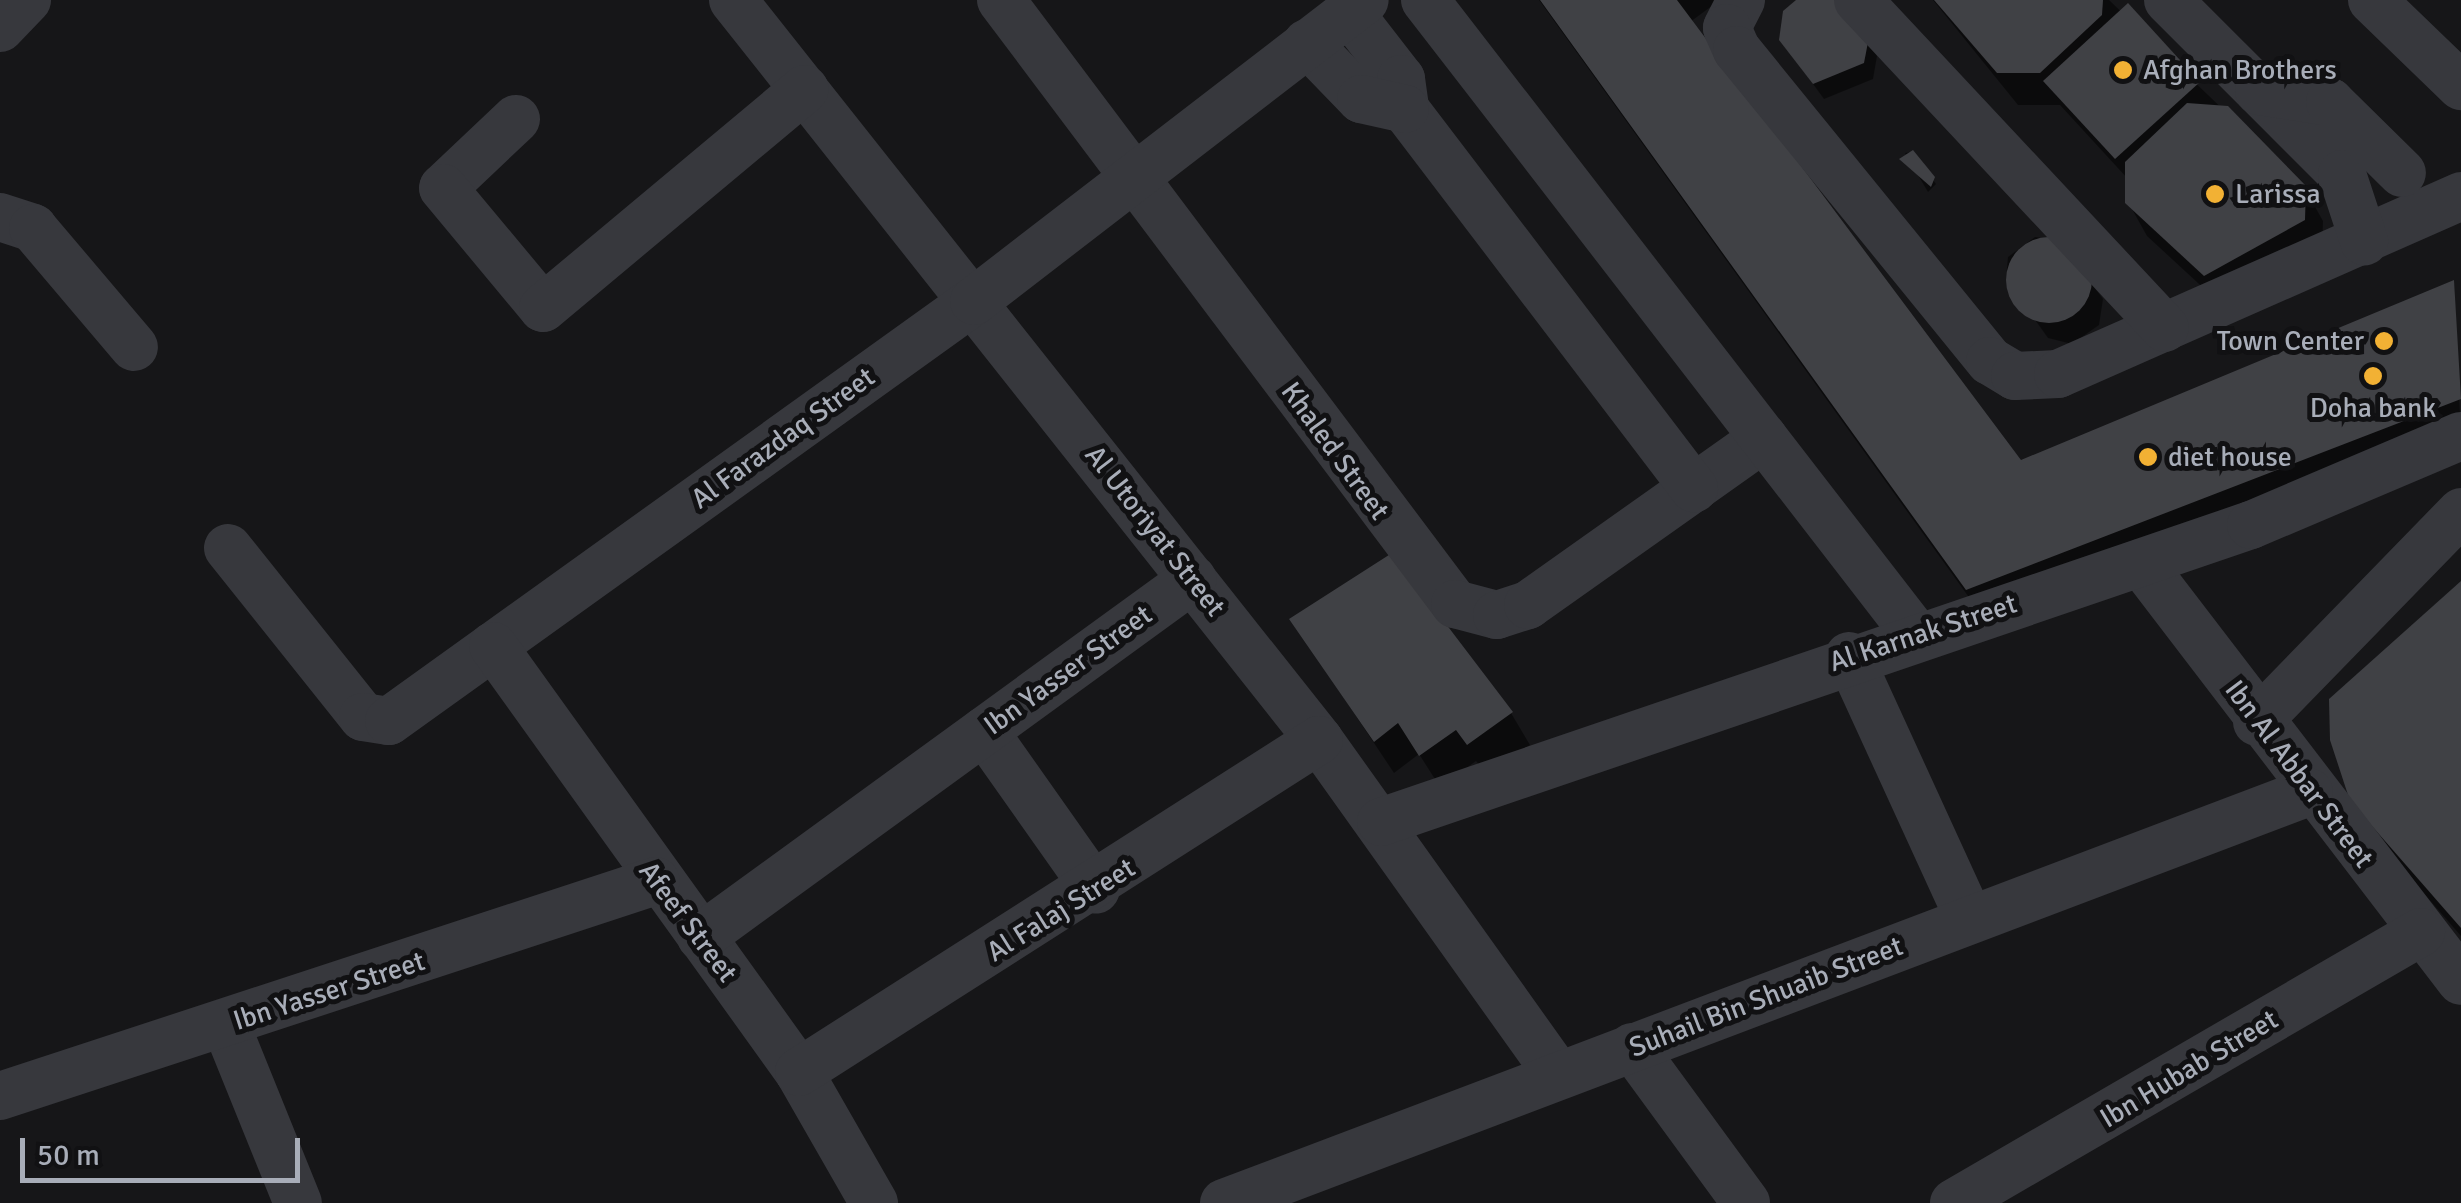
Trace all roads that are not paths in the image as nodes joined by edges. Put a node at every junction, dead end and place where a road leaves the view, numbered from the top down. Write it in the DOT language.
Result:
graph roads {
  1 [pos="26,0"];
  2 [pos="733,0"];
  3 [pos="1001,0"];
  4 [pos="1425,0"];
  5 [pos="1741,0"];
  6 [pos="1858,0"];
  7 [pos="2372,0"];
  8 [pos="2183,5"];
  9 [pos="1357,6"];
  10 [pos="0,28"];
  11 [pos="1308,43"];
  12 [pos="2461,86"];
  13 [pos="805,89"];
  14 [pos="2260,91"];
  15 [pos="1405,109"];
  16 [pos="516,119"];
  17 [pos="2402,173"];
  18 [pos="1131,176"];
  19 [pos="2461,196"];
  20 [pos="0,217"];
  21 [pos="2364,242"];
  22 [pos="974,301"];
  23 [pos="2165,328"];
  24 [pos="134,348"];
  25 [pos="2461,436"];
  26 [pos="1764,438"];
  27 [pos="1694,488"];
  28 [pos="2461,512"];
  29 [pos="228,548"];
  30 [pos="2141,563"];
  31 [pos="1193,578"];
  32 [pos="1916,635"];
  33 [pos="493,646"];
  34 [pos="1848,656"];
  35 [pos="2257,722"];
  36 [pos="984,731"];
  37 [pos="1319,740"];
  38 [pos="2310,792"];
  39 [pos="1381,822"];
  40 [pos="656,881"];
  41 [pos="1096,890"];
  42 [pos="1970,920"];
  43 [pos="2422,932"];
  44 [pos="701,937"];
  45 [pos="2461,981"];
  46 [pos="226,1025"];
  47 [pos="1632,1047"];
  48 [pos="799,1072"];
  49 [pos="1558,1076"];
  50 [pos="0,1096"];
  51 [pos="1305,1189"];
  52 [pos="298,1203"];
  53 [pos="874,1203"];
  54 [pos="1224,1203"];
  55 [pos="1746,1203"];
  56 [pos="1954,1203"];
  1 -- 10 [label="street"];
  2 -- 13 [label="street, Al Utoriyat Street"];
  3 -- 18 [label="street, Khaled Street"];
  4 -- 26 [label="street"];
  5 -- 23 [label="street"];
  6 -- 23 [label="street"];
  7 -- 12 [label="street"];
  8 -- 14 [label="street"];
  9 -- 11 [label="street, Al Farazdaq Street"];
  9 -- 15 [label="street"];
  11 -- 15 [label="street"];
  11 -- 18 [label="street, Al Farazdaq Street"];
  13 -- 16 [label="street"];
  13 -- 22 [label="street, Al Utoriyat Street"];
  14 -- 17 [label="street"];
  14 -- 21 [label="street"];
  15 -- 27 [label="street"];
  18 -- 22 [label="street, Al Farazdaq Street"];
  18 -- 27 [label="street, Khaled Street"];
  19 -- 21 [label="street"];
  20 -- 24 [label="street"];
  21 -- 23 [label="street"];
  22 -- 31 [label="street, Al Utoriyat Street"];
  22 -- 33 [label="street, Al Farazdaq Street"];
  25 -- 30 [label="street, Al Karnak Street"];
  26 -- 27 [label="street, Khaled Street"];
  26 -- 32 [label="street"];
  28 -- 35 [label="street"];
  29 -- 33 [label="street, Al Farazdaq Street"];
  30 -- 32 [label="street, Al Karnak Street"];
  30 -- 35 [label="street, Ibn Al Abbar Street"];
  31 -- 36 [label="street, Ibn Yasser Street"];
  31 -- 37 [label="street, Al Utoriyat Street"];
  32 -- 34 [label="street, Al Karnak Street"];
  33 -- 40 [label="street, Afeef Street"];
  34 -- 39 [label="street, Al Karnak Street"];
  34 -- 42 [label="street"];
  35 -- 38 [label="street, Ibn Al Abbar Street"];
  36 -- 41 [label="street"];
  36 -- 44 [label="street, Ibn Yasser Street"];
  37 -- 39 [label="street, Al Utoriyat Street"];
  37 -- 41 [label="street, Al Falaj Street"];
  38 -- 42 [label="street, Suhail Bin Shuaib Street"];
  38 -- 43 [label="street, Ibn Al Abbar Street"];
  39 -- 49 [label="street, Al Utoriyat Street"];
  40 -- 44 [label="street, Afeef Street"];
  40 -- 46 [label="street, Ibn Yasser Street"];
  41 -- 48 [label="street, Al Falaj Street"];
  42 -- 47 [label="street, Suhail Bin Shuaib Street"];
  43 -- 45 [label="street, Ibn Al Abbar Street"];
  43 -- 56 [label="street, Ibn Hubab Street"];
  44 -- 48 [label="street, Afeef Street"];
  46 -- 50 [label="street, Ibn Yasser Street"];
  46 -- 52 [label="street"];
  47 -- 49 [label="street, Suhail Bin Shuaib Street"];
  47 -- 55 [label="street"];
  48 -- 53 [label="street, Afeef Street"];
  49 -- 51 [label="street, Suhail Bin Shuaib Street"];
  51 -- 54 [label="street, Suhail Bin Shuaib Street"];
}
